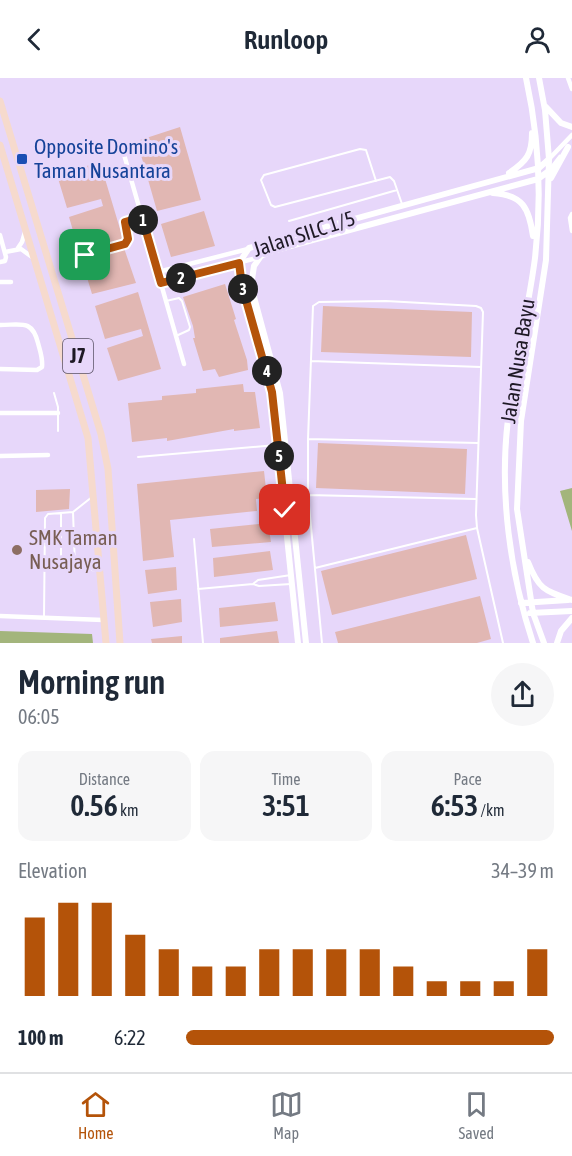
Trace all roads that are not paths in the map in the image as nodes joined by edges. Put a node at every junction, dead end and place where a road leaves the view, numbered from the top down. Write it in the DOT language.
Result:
graph roads {
  1 [pos="526,78"];
  2 [pos="539,78"];
  3 [pos="568,78"];
  4 [pos="572,89"];
  5 [pos="0,101"];
  6 [pos="544,104"];
  7 [pos="533,111"];
  8 [pos="572,127"];
  9 [pos="9,129"];
  10 [pos="0,132"];
  11 [pos="572,135"];
  12 [pos="572,140"];
  13 [pos="13,141"];
  14 [pos="0,145"];
  15 [pos="568,147"];
  16 [pos="123,151"];
  17 [pos="549,159"];
  18 [pos="539,168"];
  19 [pos="550,170"];
  20 [pos="504,176"];
  21 [pos="538,179"];
  22 [pos="376,180"];
  23 [pos="549,181"];
  24 [pos="397,190"];
  25 [pos="487,193"];
  26 [pos="402,204"];
  27 [pos="572,214"];
  28 [pos="142,217"];
  29 [pos="289,221"];
  30 [pos="25,230"];
  31 [pos="572,231"];
  32 [pos="0,235"];
  33 [pos="18,248"];
  34 [pos="249,248"];
  35 [pos="5,252"];
  36 [pos="85,255"];
  37 [pos="261,256"];
  38 [pos="33,258"];
  39 [pos="535,258"];
  40 [pos="0,262"];
  41 [pos="239,263"];
  42 [pos="190,264"];
  43 [pos="158,272"];
  44 [pos="193,275"];
  45 [pos="0,282"];
  46 [pos="11,282"];
  47 [pos="161,283"];
  48 [pos="166,301"];
  49 [pos="0,325"];
  50 [pos="176,336"];
  51 [pos="311,361"];
  52 [pos="184,364"];
  53 [pos="481,366"];
  54 [pos="0,369"];
  55 [pos="54,393"];
  56 [pos="0,413"];
  57 [pos="58,413"];
  58 [pos="58,431"];
  59 [pos="308,439"];
  60 [pos="478,443"];
  61 [pos="278,445"];
  62 [pos="48,455"];
  63 [pos="0,456"];
  64 [pos="138,457"];
  65 [pos="308,495"];
  66 [pos="94,496"];
  67 [pos="475,499"];
  68 [pos="73,512"];
  69 [pos="61,513"];
  70 [pos="477,528"];
  71 [pos="194,538"];
  72 [pos="524,553"];
  73 [pos="45,564"];
  74 [pos="61,565"];
  75 [pos="75,567"];
  76 [pos="315,568"];
  77 [pos="100,572"];
  78 [pos="292,575"];
  79 [pos="253,584"];
  80 [pos="293,584"];
  81 [pos="198,589"];
  82 [pos="572,600"];
  83 [pos="531,602"];
  84 [pos="521,603"];
  85 [pos="572,611"];
  86 [pos="533,613"];
  87 [pos="524,614"];
  88 [pos="0,616"];
  89 [pos="44,617"];
  90 [pos="572,618"];
  91 [pos="103,620"];
  92 [pos="106,643"];
  93 [pos="120,643"];
  94 [pos="203,643"];
  95 [pos="298,643"];
  96 [pos="306,643"];
  97 [pos="322,643"];
  98 [pos="503,643"];
  99 [pos="533,643"];
  100 [pos="544,643"];
  101 [pos="557,643"];
  1 -- 7 [label="main road, Jalan Nusa Bayu"];
  2 -- 6 [label="main road, Jalan Nusa Bayu"];
  3 -- 4 [label="street"];
  5 -- 9 [label="main road, J7"];
  6 -- 8 [label="main road"];
  6 -- 17 [label="main road, Jalan Nusa Bayu"];
  7 -- 18 [label="main road, Jalan Nusa Bayu"];
  7 -- 20 [label="main road"];
  9 -- 10 [label="main road"];
  9 -- 13 [label="main road, J7"];
  11 -- 17 [label="street"];
  12 -- 15 [label="street"];
  13 -- 14 [label="main road"];
  13 -- 93 [label="main road, J7"];
  14 -- 30 [label="main road, J7"];
  15 -- 19 [label="street"];
  15 -- 23 [label="main road"];
  16 -- 28 [label="street"];
  17 -- 18 [label="main road"];
  17 -- 19 [label="main road, Jalan Nusa Bayu"];
  18 -- 20 [label="main road, Jalan SILC 1/5"];
  18 -- 21 [label="main road, Jalan Nusa Bayu"];
  19 -- 21 [label="main road"];
  19 -- 23 [label="main road, Jalan Nusa Bayu"];
  20 -- 26 [label="main road, Jalan SILC 1/5"];
  21 -- 25 [label="main road, Jalan SILC 1/5"];
  21 -- 39 [label="main road, Jalan Nusa Bayu"];
  22 -- 22 [label="lane"];
  22 -- 24 [label="lane"];
  23 -- 72 [label="main road, Jalan Nusa Bayu"];
  24 -- 26 [label="lane"];
  24 -- 29 [label="lane"];
  25 -- 37 [label="main road, Jalan SILC 1/5"];
  25 -- 39 [label="main road"];
  26 -- 34 [label="main road, Jalan SILC 1/5"];
  27 -- 31 [label="street"];
  28 -- 36 [label="lane"];
  28 -- 43 [label="street"];
  30 -- 33 [label="street"];
  30 -- 38 [label="main road, J7"];
  32 -- 35 [label="street"];
  33 -- 35 [label="street"];
  33 -- 38 [label="street"];
  34 -- 41 [label="main road, Jalan SILC 1/5"];
  34 -- 42 [label="street"];
  35 -- 40 [label="street"];
  37 -- 41 [label="street"];
  37 -- 96 [label="main road, Jalan SILC 1/5"];
  38 -- 66 [label="main road, J7"];
  39 -- 84 [label="main road, Jalan Nusa Bayu"];
  41 -- 44 [label="street"];
  41 -- 61 [label="main road, Jalan SILC 1/5"];
  42 -- 43 [label="street"];
  42 -- 44 [label="street"];
  43 -- 47 [label="street"];
  44 -- 47 [label="street"];
  45 -- 46 [label="street"];
  47 -- 48 [label="street"];
  48 -- 50 [label="street"];
  48 -- 50 [label="lane"];
  49 -- 54 [label="street"];
  50 -- 52 [label="street"];
  51 -- 53 [label="lane"];
  51 -- 53 [label="lane"];
  51 -- 59 [label="lane"];
  53 -- 60 [label="lane"];
  55 -- 57 [label="lane"];
  56 -- 57 [label="street"];
  57 -- 58 [label="lane"];
  59 -- 60 [label="lane"];
  59 -- 65 [label="lane"];
  60 -- 67 [label="lane"];
  61 -- 64 [label="lane"];
  61 -- 78 [label="main road, Jalan SILC 1/5"];
  62 -- 63 [label="street"];
  65 -- 67 [label="lane"];
  65 -- 76 [label="lane"];
  66 -- 68 [label="lane"];
  66 -- 77 [label="main road, J7"];
  67 -- 70 [label="lane"];
  68 -- 69 [label="lane"];
  68 -- 75 [label="lane"];
  69 -- 73 [label="lane"];
  69 -- 74 [label="lane"];
  70 -- 76 [label="lane"];
  70 -- 98 [label="lane"];
  71 -- 81 [label="lane"];
  72 -- 82 [label="main road"];
  72 -- 83 [label="main road, Jalan Nusa Bayu"];
  73 -- 74 [label="lane"];
  73 -- 89 [label="lane"];
  74 -- 75 [label="lane"];
  75 -- 77 [label="lane"];
  76 -- 97 [label="lane"];
  77 -- 91 [label="main road, J7"];
  78 -- 79 [label="lane"];
  78 -- 80 [label="main road, Jalan SILC 1/5"];
  79 -- 80 [label="lane"];
  79 -- 81 [label="lane"];
  80 -- 95 [label="main road, Jalan SILC 1/5"];
  81 -- 94 [label="lane"];
  82 -- 83 [label="main road"];
  83 -- 84 [label="main road"];
  83 -- 86 [label="main road, Jalan Nusa Bayu"];
  84 -- 87 [label="main road, Jalan Nusa Bayu"];
  85 -- 86 [label="main road"];
  86 -- 87 [label="main road"];
  86 -- 100 [label="main road, Jalan Nusa Bayu"];
  87 -- 99 [label="main road, Jalan Nusa Bayu"];
  88 -- 89 [label="street"];
  89 -- 91 [label="street"];
  90 -- 101 [label="main road"];
  91 -- 92 [label="main road, J7"];
}
